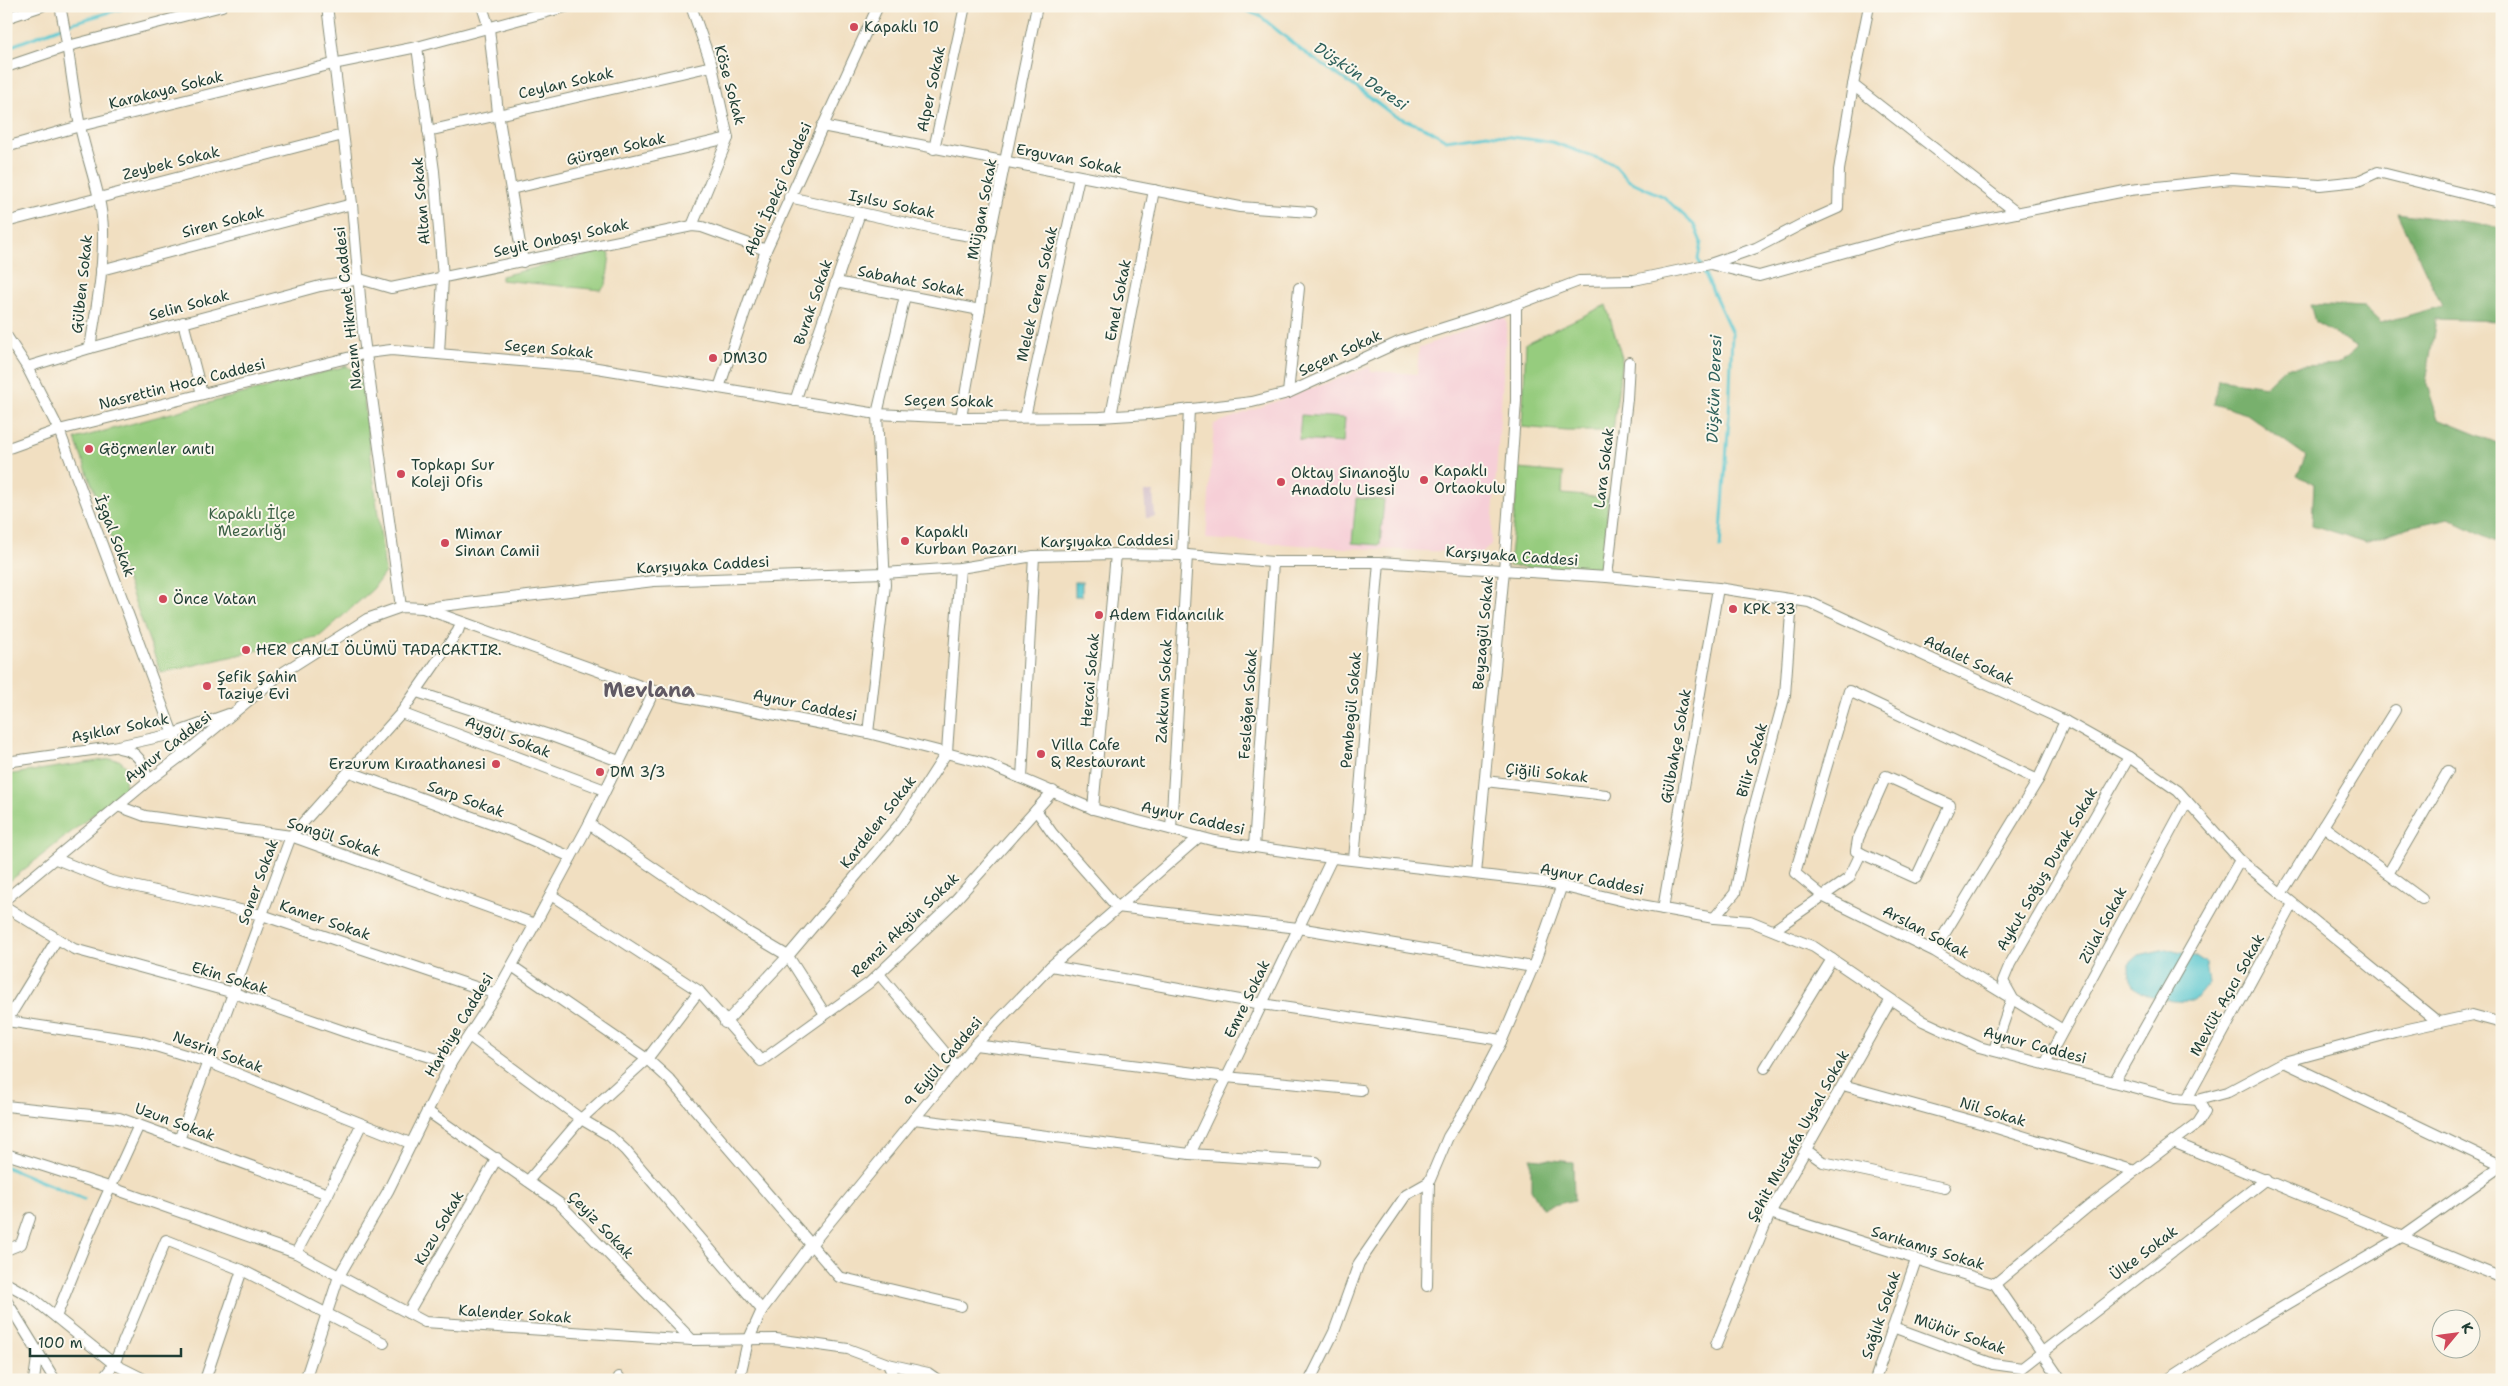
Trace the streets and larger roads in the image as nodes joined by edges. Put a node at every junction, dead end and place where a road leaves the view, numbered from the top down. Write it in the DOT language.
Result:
graph roads {
  1 [pos="42,6"];
  2 [pos="60,6"];
  3 [pos="222,6"];
  4 [pos="328,6"];
  5 [pos="482,6"];
  6 [pos="569,6"];
  7 [pos="691,6"];
  8 [pos="878,6"];
  9 [pos="965,6"];
  10 [pos="1037,6"];
  11 [pos="1869,6"];
  12 [pos="6,18"];
  13 [pos="489,28"];
  14 [pos="68,46"];
  15 [pos="417,47"];
  16 [pos="333,64"];
  17 [pos="712,66"];
  18 [pos="6,67"];
  19 [pos="1853,86"];
  20 [pos="498,113"];
  21 [pos="80,126"];
  22 [pos="822,126"];
  23 [pos="428,131"];
  24 [pos="343,134"];
  25 [pos="728,138"];
  26 [pos="6,147"];
  27 [pos="934,149"];
  28 [pos="1006,163"];
  29 [pos="1079,177"];
  30 [pos="511,189"];
  31 [pos="1154,190"];
  32 [pos="98,197"];
  33 [pos="789,197"];
  34 [pos="2502,203"];
  35 [pos="352,204"];
  36 [pos="1312,212"];
  37 [pos="2017,212"];
  38 [pos="860,213"];
  39 [pos="6,222"];
  40 [pos="692,226"];
  41 [pos="988,238"];
  42 [pos="766,250"];
  43 [pos="523,262"];
  44 [pos="1710,264"];
  45 [pos="101,270"];
  46 [pos="443,277"];
  47 [pos="360,280"];
  48 [pos="836,282"];
  49 [pos="1299,288"];
  50 [pos="905,296"];
  51 [pos="1516,305"];
  52 [pos="980,310"];
  53 [pos="183,322"];
  54 [pos="6,335"];
  55 [pos="90,348"];
  56 [pos="367,353"];
  57 [pos="438,354"];
  58 [pos="1628,362"];
  59 [pos="27,367"];
  60 [pos="719,388"];
  61 [pos="1288,393"];
  62 [pos="202,394"];
  63 [pos="795,401"];
  64 [pos="1189,409"];
  65 [pos="876,414"];
  66 [pos="1111,416"];
  67 [pos="1025,417"];
  68 [pos="961,418"];
  69 [pos="59,430"];
  70 [pos="6,450"];
  71 [pos="1116,554"];
  72 [pos="1185,555"];
  73 [pos="1034,556"];
  74 [pos="1273,562"];
  75 [pos="1379,562"];
  76 [pos="960,568"];
  77 [pos="1504,570"];
  78 [pos="884,573"];
  79 [pos="1607,577"];
  80 [pos="1718,588"];
  81 [pos="1792,600"];
  82 [pos="401,607"];
  83 [pos="422,608"];
  84 [pos="461,622"];
  85 [pos="654,691"];
  86 [pos="417,692"];
  87 [pos="2395,710"];
  88 [pos="236,711"];
  89 [pos="400,713"];
  90 [pos="2065,720"];
  91 [pos="173,734"];
  92 [pos="868,734"];
  93 [pos="113,747"];
  94 [pos="947,752"];
  95 [pos="184,754"];
  96 [pos="2129,756"];
  97 [pos="619,761"];
  98 [pos="6,762"];
  99 [pos="2448,771"];
  100 [pos="350,772"];
  101 [pos="1022,778"];
  102 [pos="2038,780"];
  103 [pos="148,781"];
  104 [pos="1485,781"];
  105 [pos="605,790"];
  106 [pos="1053,791"];
  107 [pos="1606,795"];
  108 [pos="2187,801"];
  109 [pos="118,806"];
  110 [pos="1094,809"];
  111 [pos="1036,810"];
  112 [pos="589,824"];
  113 [pos="2323,826"];
  114 [pos="1171,829"];
  115 [pos="292,836"];
  116 [pos="1199,837"];
  117 [pos="1254,847"];
  118 [pos="1860,853"];
  119 [pos="571,857"];
  120 [pos="1332,858"];
  121 [pos="56,859"];
  122 [pos="1354,860"];
  123 [pos="2240,860"];
  124 [pos="1476,874"];
  125 [pos="2388,874"];
  126 [pos="1562,886"];
  127 [pos="2281,894"];
  128 [pos="550,895"];
  129 [pos="1824,897"];
  130 [pos="6,899"];
  131 [pos="2422,899"];
  132 [pos="2294,904"];
  133 [pos="6,907"];
  134 [pos="1118,907"];
  135 [pos="1663,909"];
  136 [pos="262,915"];
  137 [pos="1714,918"];
  138 [pos="535,924"];
  139 [pos="1298,928"];
  140 [pos="1774,930"];
  141 [pos="58,939"];
  142 [pos="1934,951"];
  143 [pos="788,956"];
  144 [pos="1832,959"];
  145 [pos="512,966"];
  146 [pos="1051,966"];
  147 [pos="1533,967"];
  148 [pos="879,974"];
  149 [pos="699,991"];
  150 [pos="234,993"];
  151 [pos="496,994"];
  152 [pos="2012,998"];
  153 [pos="1890,1001"];
  154 [pos="1262,1004"];
  155 [pos="825,1014"];
  156 [pos="7,1021"];
  157 [pos="2438,1022"];
  158 [pos="725,1023"];
  159 [pos="2502,1023"];
  160 [pos="2063,1030"];
  161 [pos="469,1036"];
  162 [pos="1502,1040"];
  163 [pos="975,1045"];
  164 [pos="1994,1050"];
  165 [pos="647,1059"];
  166 [pos="208,1062"];
  167 [pos="2284,1062"];
  168 [pos="451,1063"];
  169 [pos="2045,1064"];
  170 [pos="957,1067"];
  171 [pos="1765,1068"];
  172 [pos="1226,1077"];
  173 [pos="2114,1082"];
  174 [pos="1843,1085"];
  175 [pos="1361,1090"];
  176 [pos="2187,1099"];
  177 [pos="2198,1100"];
  178 [pos="6,1106"];
  179 [pos="427,1111"];
  180 [pos="581,1119"];
  181 [pos="914,1119"];
  182 [pos="140,1125"];
  183 [pos="360,1125"];
  184 [pos="180,1140"];
  185 [pos="2173,1142"];
  186 [pos="410,1144"];
  187 [pos="1806,1150"];
  188 [pos="6,1154"];
  189 [pos="1190,1154"];
  190 [pos="498,1158"];
  191 [pos="1316,1162"];
  192 [pos="2502,1166"];
  193 [pos="2135,1171"];
  194 [pos="2266,1179"];
  195 [pos="528,1181"];
  196 [pos="1429,1182"];
  197 [pos="112,1188"];
  198 [pos="1945,1188"];
  199 [pos="328,1194"];
  200 [pos="1770,1213"];
  201 [pos="30,1218"];
  202 [pos="2403,1236"];
  203 [pos="810,1246"];
  204 [pos="6,1250"];
  205 [pos="296,1253"];
  206 [pos="1916,1260"];
  207 [pos="242,1270"];
  208 [pos="339,1276"];
  209 [pos="2502,1278"];
  210 [pos="6,1283"];
  211 [pos="1994,1284"];
  212 [pos="1427,1286"];
  213 [pos="6,1300"];
  214 [pos="960,1306"];
  215 [pos="762,1310"];
  216 [pos="327,1313"];
  217 [pos="408,1313"];
  218 [pos="56,1317"];
  219 [pos="1893,1327"];
  220 [pos="692,1340"];
  221 [pos="748,1341"];
  222 [pos="384,1343"];
  223 [pos="1716,1345"];
  224 [pos="38,1351"];
  225 [pos="2042,1352"];
  226 [pos="114,1364"];
  227 [pos="888,1364"];
  228 [pos="34,1380"];
  229 [pos="55,1380"];
  230 [pos="102,1380"];
  231 [pos="146,1380"];
  232 [pos="206,1380"];
  233 [pos="305,1380"];
  234 [pos="739,1380"];
  235 [pos="895,1380"];
  236 [pos="938,1380"];
  237 [pos="1310,1380"];
  238 [pos="1875,1380"];
  239 [pos="2061,1380"];
  240 [pos="2167,1380"];
  1 -- 12 [label="street"];
  2 -- 14 [label="street, Gülben Sokak"];
  3 -- 14 [label="street"];
  4 -- 16 [label="street, Nazım Hikmet Caddesi"];
  5 -- 13 [label="street"];
  6 -- 13 [label="street, Karakaya Sokak"];
  7 -- 17 [label="street, Köse Sokak"];
  8 -- 22 [label="street, Abdi İpekçi Caddesi"];
  9 -- 27 [label="street, Alper Sokak"];
  10 -- 28 [label="street, Müjgan Sokak"];
  11 -- 19 [label="street"];
  13 -- 15 [label="street, Karakaya Sokak"];
  13 -- 20 [label="street"];
  14 -- 18 [label="street"];
  14 -- 21 [label="street, Gülben Sokak"];
  15 -- 16 [label="street, Karakaya Sokak"];
  15 -- 23 [label="street, Altan Sokak"];
  16 -- 21 [label="street, Karakaya Sokak"];
  16 -- 24 [label="street, Nazım Hikmet Caddesi"];
  17 -- 20 [label="street, Ceylan Sokak"];
  17 -- 25 [label="street, Köse Sokak"];
  19 -- 37 [label="street"];
  19 -- 44 [label="street, Seçen Sokak"];
  20 -- 23 [label="street, Ceylan Sokak"];
  20 -- 30 [label="street"];
  21 -- 26 [label="street, Karakaya Sokak"];
  21 -- 32 [label="street, Gülben Sokak"];
  22 -- 27 [label="street, Erguvan Sokak"];
  22 -- 33 [label="street, Abdi İpekçi Caddesi"];
  23 -- 46 [label="street, Altan Sokak"];
  24 -- 32 [label="street, Zeybek Sokak"];
  24 -- 35 [label="street, Nazım Hikmet Caddesi"];
  25 -- 30 [label="street, Gürgen Sokak"];
  25 -- 40 [label="street, Köse Sokak"];
  27 -- 28 [label="street, Erguvan Sokak"];
  28 -- 29 [label="street, Erguvan Sokak"];
  28 -- 41 [label="street, Müjgan Sokak"];
  29 -- 31 [label="street, Erguvan Sokak"];
  29 -- 67 [label="street, Melek Ceren Sokak"];
  30 -- 43 [label="street"];
  31 -- 36 [label="street, Erguvan Sokak"];
  31 -- 66 [label="street, Emel Sokak"];
  32 -- 39 [label="street, Zeybek Sokak"];
  32 -- 45 [label="street, Gülben Sokak"];
  33 -- 38 [label="street, Işılsu Sokak"];
  33 -- 42 [label="street, Abdi İpekçi Caddesi"];
  34 -- 37 [label="street"];
  35 -- 45 [label="street, Siren Sokak"];
  35 -- 47 [label="street, Nazım Hikmet Caddesi"];
  37 -- 44 [label="street"];
  38 -- 41 [label="street, Işılsu Sokak"];
  38 -- 48 [label="street, Burak Sokak"];
  40 -- 42 [label="street, Seyit Onbaşı Sokak"];
  40 -- 43 [label="street, Seyit Onbaşı Sokak"];
  41 -- 52 [label="street, Müjgan Sokak"];
  42 -- 60 [label="street, Abdi İpekçi Caddesi"];
  43 -- 46 [label="street, Seyit Onbaşı Sokak"];
  44 -- 51 [label="street, Seçen Sokak"];
  45 -- 55 [label="street, Gülben Sokak"];
  46 -- 47 [label="street, Seyit Onbaşı Sokak"];
  46 -- 57 [label="street, Altan Sokak"];
  47 -- 53 [label="street, Selin Sokak"];
  47 -- 56 [label="street, Nazım Hikmet Caddesi"];
  48 -- 50 [label="street, Sabahat Sokak"];
  48 -- 63 [label="street, Burak Sokak"];
  49 -- 61 [label="street"];
  50 -- 52 [label="street, Sabahat Sokak"];
  50 -- 65 [label="street"];
  51 -- 61 [label="street, Seçen Sokak"];
  51 -- 77 [label="street, Beyzagül Sokak"];
  52 -- 68 [label="street, Müjgan Sokak"];
  53 -- 55 [label="street, Selin Sokak"];
  53 -- 62 [label="street"];
  54 -- 59 [label="street, İşgal Sokak"];
  55 -- 59 [label="street, Selin Sokak"];
  56 -- 57 [label="street, Seçen Sokak"];
  56 -- 62 [label="street, Nasrettin Hoca Caddesi"];
  56 -- 82 [label="street, Nazım Hikmet Caddesi"];
  57 -- 60 [label="street, Seçen Sokak"];
  58 -- 79 [label="street, Lara Sokak"];
  59 -- 69 [label="street, İşgal Sokak"];
  60 -- 63 [label="street, Seçen Sokak"];
  61 -- 64 [label="street, Seçen Sokak"];
  62 -- 69 [label="street, Nasrettin Hoca Caddesi"];
  63 -- 65 [label="street, Seçen Sokak"];
  64 -- 66 [label="street, Seçen Sokak"];
  64 -- 72 [label="street, Zakkum Sokak"];
  65 -- 68 [label="street, Seçen Sokak"];
  65 -- 78 [label="street"];
  66 -- 67 [label="street, Seçen Sokak"];
  67 -- 68 [label="street, Seçen Sokak"];
  69 -- 70 [label="street, Nasrettin Hoca Caddesi"];
  69 -- 91 [label="street, İşgal Sokak"];
  71 -- 72 [label="street, Karşıyaka Caddesi"];
  71 -- 73 [label="street, Karşıyaka Caddesi"];
  71 -- 110 [label="street, Hercai Sokak"];
  72 -- 74 [label="street, Karşıyaka Caddesi"];
  72 -- 114 [label="street, Zakkum Sokak"];
  73 -- 76 [label="street, Karşıyaka Caddesi"];
  73 -- 101 [label="street"];
  74 -- 75 [label="street, Karşıyaka Caddesi"];
  74 -- 117 [label="street, Fesleğen Sokak"];
  75 -- 77 [label="street, Karşıyaka Caddesi"];
  75 -- 122 [label="street, Pembegül Sokak"];
  76 -- 78 [label="street, Karşıyaka Caddesi"];
  76 -- 94 [label="street, Kardelen Sokak"];
  77 -- 79 [label="street, Karşıyaka Caddesi"];
  77 -- 104 [label="street, Beyzagül Sokak"];
  78 -- 83 [label="street, Karşıyaka Caddesi"];
  78 -- 92 [label="street"];
  79 -- 80 [label="street, Karşıyaka Caddesi"];
  80 -- 81 [label="street, Karşıyaka Caddesi"];
  80 -- 135 [label="street, Gülbahçe Sokak"];
  81 -- 90 [label="street, Adalet Sokak"];
  81 -- 137 [label="street, Bilir Sokak"];
  82 -- 83 [label="street, Aynur Caddesi"];
  82 -- 88 [label="street, Aynur Caddesi"];
  83 -- 84 [label="street, Aynur Caddesi"];
  84 -- 85 [label="street, Aynur Caddesi"];
  84 -- 86 [label="street, Soner Sokak"];
  85 -- 92 [label="street, Aynur Caddesi"];
  85 -- 97 [label="street, Harbiye Caddesi"];
  86 -- 89 [label="street, Soner Sokak"];
  86 -- 97 [label="street, Aygül Sokak"];
  87 -- 113 [label="street"];
  88 -- 91 [label="street, Aşıklar Sokak"];
  88 -- 95 [label="street, Aynur Caddesi"];
  89 -- 100 [label="street, Soner Sokak"];
  89 -- 105 [label="street, Aygül Sokak"];
  90 -- 96 [label="street, Adalet Sokak"];
  90 -- 102 [label="street"];
  91 -- 93 [label="street, Aşıklar Sokak"];
  91 -- 95 [label="street, İşgal Sokak"];
  92 -- 94 [label="street, Aynur Caddesi"];
  93 -- 98 [label="street, Aşıklar Sokak"];
  93 -- 103 [label="street"];
  94 -- 101 [label="street, Aynur Caddesi"];
  94 -- 143 [label="street, Kardelen Sokak"];
  95 -- 103 [label="street, Aynur Caddesi"];
  96 -- 108 [label="street, Adalet Sokak"];
  96 -- 152 [label="street, Aykut Soğuş Durak Sokak"];
  97 -- 105 [label="street, Harbiye Caddesi"];
  99 -- 125 [label="street"];
  100 -- 115 [label="street, Soner Sokak"];
  100 -- 119 [label="street, Sarp Sokak"];
  101 -- 106 [label="street, Aynur Caddesi"];
  102 -- 129 [label="street, Arslan Sokak"];
  102 -- 142 [label="street"];
  103 -- 109 [label="street, Aynur Caddesi"];
  104 -- 107 [label="street, Çiğili Sokak"];
  104 -- 124 [label="street, Beyzagül Sokak"];
  105 -- 112 [label="street, Harbiye Caddesi"];
  106 -- 110 [label="street, Aynur Caddesi"];
  106 -- 111 [label="street, Remzi Akgün Sokak"];
  108 -- 123 [label="street, Adalet Sokak"];
  108 -- 160 [label="street, Zülal Sokak"];
  109 -- 115 [label="street, Songül Sokak"];
  109 -- 121 [label="street, Aynur Caddesi"];
  110 -- 114 [label="street, Aynur Caddesi"];
  111 -- 134 [label="street"];
  111 -- 148 [label="street, Remzi Akgün Sokak"];
  112 -- 119 [label="street, Harbiye Caddesi"];
  112 -- 143 [label="street"];
  113 -- 125 [label="street"];
  113 -- 127 [label="street"];
  114 -- 116 [label="street, Aynur Caddesi"];
  115 -- 136 [label="street, Soner Sokak"];
  115 -- 138 [label="street, Songül Sokak"];
  116 -- 117 [label="street, Aynur Caddesi"];
  116 -- 134 [label="street, 9 Eylül Caddesi"];
  117 -- 120 [label="street, Aynur Caddesi"];
  118 -- 118 [label="street"];
  118 -- 129 [label="street"];
  119 -- 128 [label="street, Harbiye Caddesi"];
  120 -- 122 [label="street, Aynur Caddesi"];
  120 -- 139 [label="street, Emre Sokak"];
  121 -- 130 [label="street, Aynur Caddesi"];
  121 -- 136 [label="street, Kamer Sokak"];
  122 -- 124 [label="street, Aynur Caddesi"];
  123 -- 127 [label="street, Adalet Sokak"];
  123 -- 173 [label="street"];
  124 -- 126 [label="street, Aynur Caddesi"];
  125 -- 131 [label="street"];
  126 -- 135 [label="street, Aynur Caddesi"];
  126 -- 147 [label="street"];
  127 -- 132 [label="street, Adalet Sokak"];
  128 -- 138 [label="street, Harbiye Caddesi"];
  128 -- 149 [label="street"];
  129 -- 140 [label="street"];
  129 -- 142 [label="street, Arslan Sokak"];
  132 -- 157 [label="street, Adalet Sokak"];
  132 -- 176 [label="street, Mevlüt Açıcı Sokak"];
  133 -- 141 [label="street, Ekin Sokak"];
  134 -- 139 [label="street"];
  134 -- 146 [label="street, 9 Eylül Caddesi"];
  135 -- 137 [label="street, Aynur Caddesi"];
  136 -- 150 [label="street, Soner Sokak"];
  136 -- 151 [label="street, Kamer Sokak"];
  137 -- 140 [label="street, Aynur Caddesi"];
  138 -- 145 [label="street, Harbiye Caddesi"];
  139 -- 147 [label="street"];
  139 -- 154 [label="street, Emre Sokak"];
  140 -- 144 [label="street, Aynur Caddesi"];
  141 -- 150 [label="street, Ekin Sokak"];
  141 -- 156 [label="street"];
  142 -- 152 [label="street, Arslan Sokak"];
  143 -- 155 [label="street"];
  143 -- 158 [label="street, Kardelen Sokak"];
  144 -- 153 [label="street, Aynur Caddesi"];
  144 -- 171 [label="street"];
  145 -- 151 [label="street, Harbiye Caddesi"];
  145 -- 165 [label="street"];
  146 -- 154 [label="street"];
  146 -- 163 [label="street, 9 Eylül Caddesi"];
  147 -- 162 [label="street"];
  148 -- 155 [label="street, Remzi Akgün Sokak"];
  148 -- 170 [label="street"];
  149 -- 158 [label="street"];
  149 -- 165 [label="street"];
  150 -- 166 [label="street, Soner Sokak"];
  150 -- 168 [label="street, Ekin Sokak"];
  151 -- 161 [label="street, Harbiye Caddesi"];
  152 -- 160 [label="street, Arslan Sokak"];
  152 -- 164 [label="street"];
  153 -- 164 [label="street, Aynur Caddesi"];
  153 -- 174 [label="street, Şehit Mustafa Uysal Sokak"];
  154 -- 162 [label="street"];
  154 -- 172 [label="street, Emre Sokak"];
  155 -- 158 [label="street, Remzi Akgün Sokak"];
  156 -- 166 [label="street, Nesrin Sokak"];
  157 -- 159 [label="street, Aynur Caddesi"];
  157 -- 167 [label="street, Aynur Caddesi"];
  160 -- 169 [label="street, Zülal Sokak"];
  161 -- 168 [label="street, Harbiye Caddesi"];
  161 -- 180 [label="street"];
  162 -- 196 [label="street"];
  163 -- 170 [label="street, 9 Eylül Caddesi"];
  163 -- 172 [label="street"];
  164 -- 169 [label="street, Aynur Caddesi"];
  165 -- 180 [label="street"];
  165 -- 203 [label="street"];
  166 -- 183 [label="street, Nesrin Sokak"];
  166 -- 184 [label="street, Soner Sokak"];
  167 -- 177 [label="street, Aynur Caddesi"];
  167 -- 192 [label="street"];
  168 -- 179 [label="street, Harbiye Caddesi"];
  169 -- 173 [label="street, Aynur Caddesi"];
  170 -- 181 [label="street, 9 Eylül Caddesi"];
  172 -- 175 [label="street"];
  172 -- 189 [label="street, Emre Sokak"];
  173 -- 176 [label="street, Aynur Caddesi"];
  174 -- 187 [label="street, Şehit Mustafa Uysal Sokak"];
  174 -- 193 [label="street, Nil Sokak"];
  176 -- 177 [label="street, Aynur Caddesi"];
  177 -- 185 [label="street"];
  178 -- 182 [label="street, Uzun Sokak"];
  179 -- 186 [label="street, Harbiye Caddesi"];
  179 -- 190 [label="street, Çeyiz Sokak"];
  180 -- 195 [label="street"];
  180 -- 215 [label="street"];
  181 -- 189 [label="street"];
  181 -- 203 [label="street, 9 Eylül Caddesi"];
  182 -- 184 [label="street, Uzun Sokak"];
  182 -- 197 [label="street"];
  183 -- 186 [label="street, Nesrin Sokak"];
  183 -- 199 [label="street"];
  184 -- 199 [label="street, Uzun Sokak"];
  185 -- 193 [label="street"];
  185 -- 194 [label="street"];
  186 -- 208 [label="street, Harbiye Caddesi"];
  187 -- 198 [label="street"];
  187 -- 200 [label="street, Şehit Mustafa Uysal Sokak"];
  188 -- 197 [label="street, Kalender Sokak"];
  189 -- 191 [label="street"];
  190 -- 195 [label="street, Çeyiz Sokak"];
  190 -- 217 [label="street, Kuzu Sokak"];
  192 -- 202 [label="street"];
  193 -- 211 [label="street"];
  194 -- 202 [label="street"];
  194 -- 225 [label="street, Ülke Sokak"];
  195 -- 220 [label="street, Çeyiz Sokak"];
  196 -- 212 [label="street"];
  196 -- 237 [label="street"];
  197 -- 205 [label="street, Kalender Sokak"];
  197 -- 218 [label="street"];
  199 -- 205 [label="street"];
  200 -- 206 [label="street, Sarıkamış Sokak"];
  200 -- 223 [label="street, Şehit Mustafa Uysal Sokak"];
  201 -- 204 [label="street"];
  202 -- 209 [label="street"];
  202 -- 240 [label="street"];
  203 -- 214 [label="street"];
  203 -- 215 [label="street, 9 Eylül Caddesi"];
  205 -- 208 [label="street, Kalender Sokak"];
  206 -- 211 [label="street, Sarıkamış Sokak"];
  206 -- 219 [label="street, Sağlık Sokak"];
  207 -- 216 [label="street"];
  207 -- 226 [label="street"];
  207 -- 232 [label="street"];
  208 -- 216 [label="street, Harbiye Caddesi"];
  208 -- 217 [label="street, Kalender Sokak"];
  210 -- 218 [label="street"];
  211 -- 225 [label="street, Sarıkamış Sokak"];
  213 -- 224 [label="street"];
  215 -- 221 [label="street, 9 Eylül Caddesi"];
  216 -- 222 [label="street"];
  216 -- 233 [label="street, Harbiye Caddesi"];
  217 -- 220 [label="street, Kalender Sokak"];
  218 -- 226 [label="street"];
  219 -- 225 [label="street, Mühür Sokak"];
  219 -- 238 [label="street, Sağlık Sokak"];
  220 -- 221 [label="street, Kalender Sokak"];
  221 -- 227 [label="street, Kalender Sokak"];
  221 -- 234 [label="street, 9 Eylül Caddesi"];
  224 -- 228 [label="street"];
  224 -- 229 [label="street"];
  225 -- 239 [label="street, Sarıkamış Sokak"];
  226 -- 230 [label="street"];
  226 -- 231 [label="street"];
  227 -- 235 [label="street"];
  227 -- 236 [label="street, Kalender Sokak"];
}
